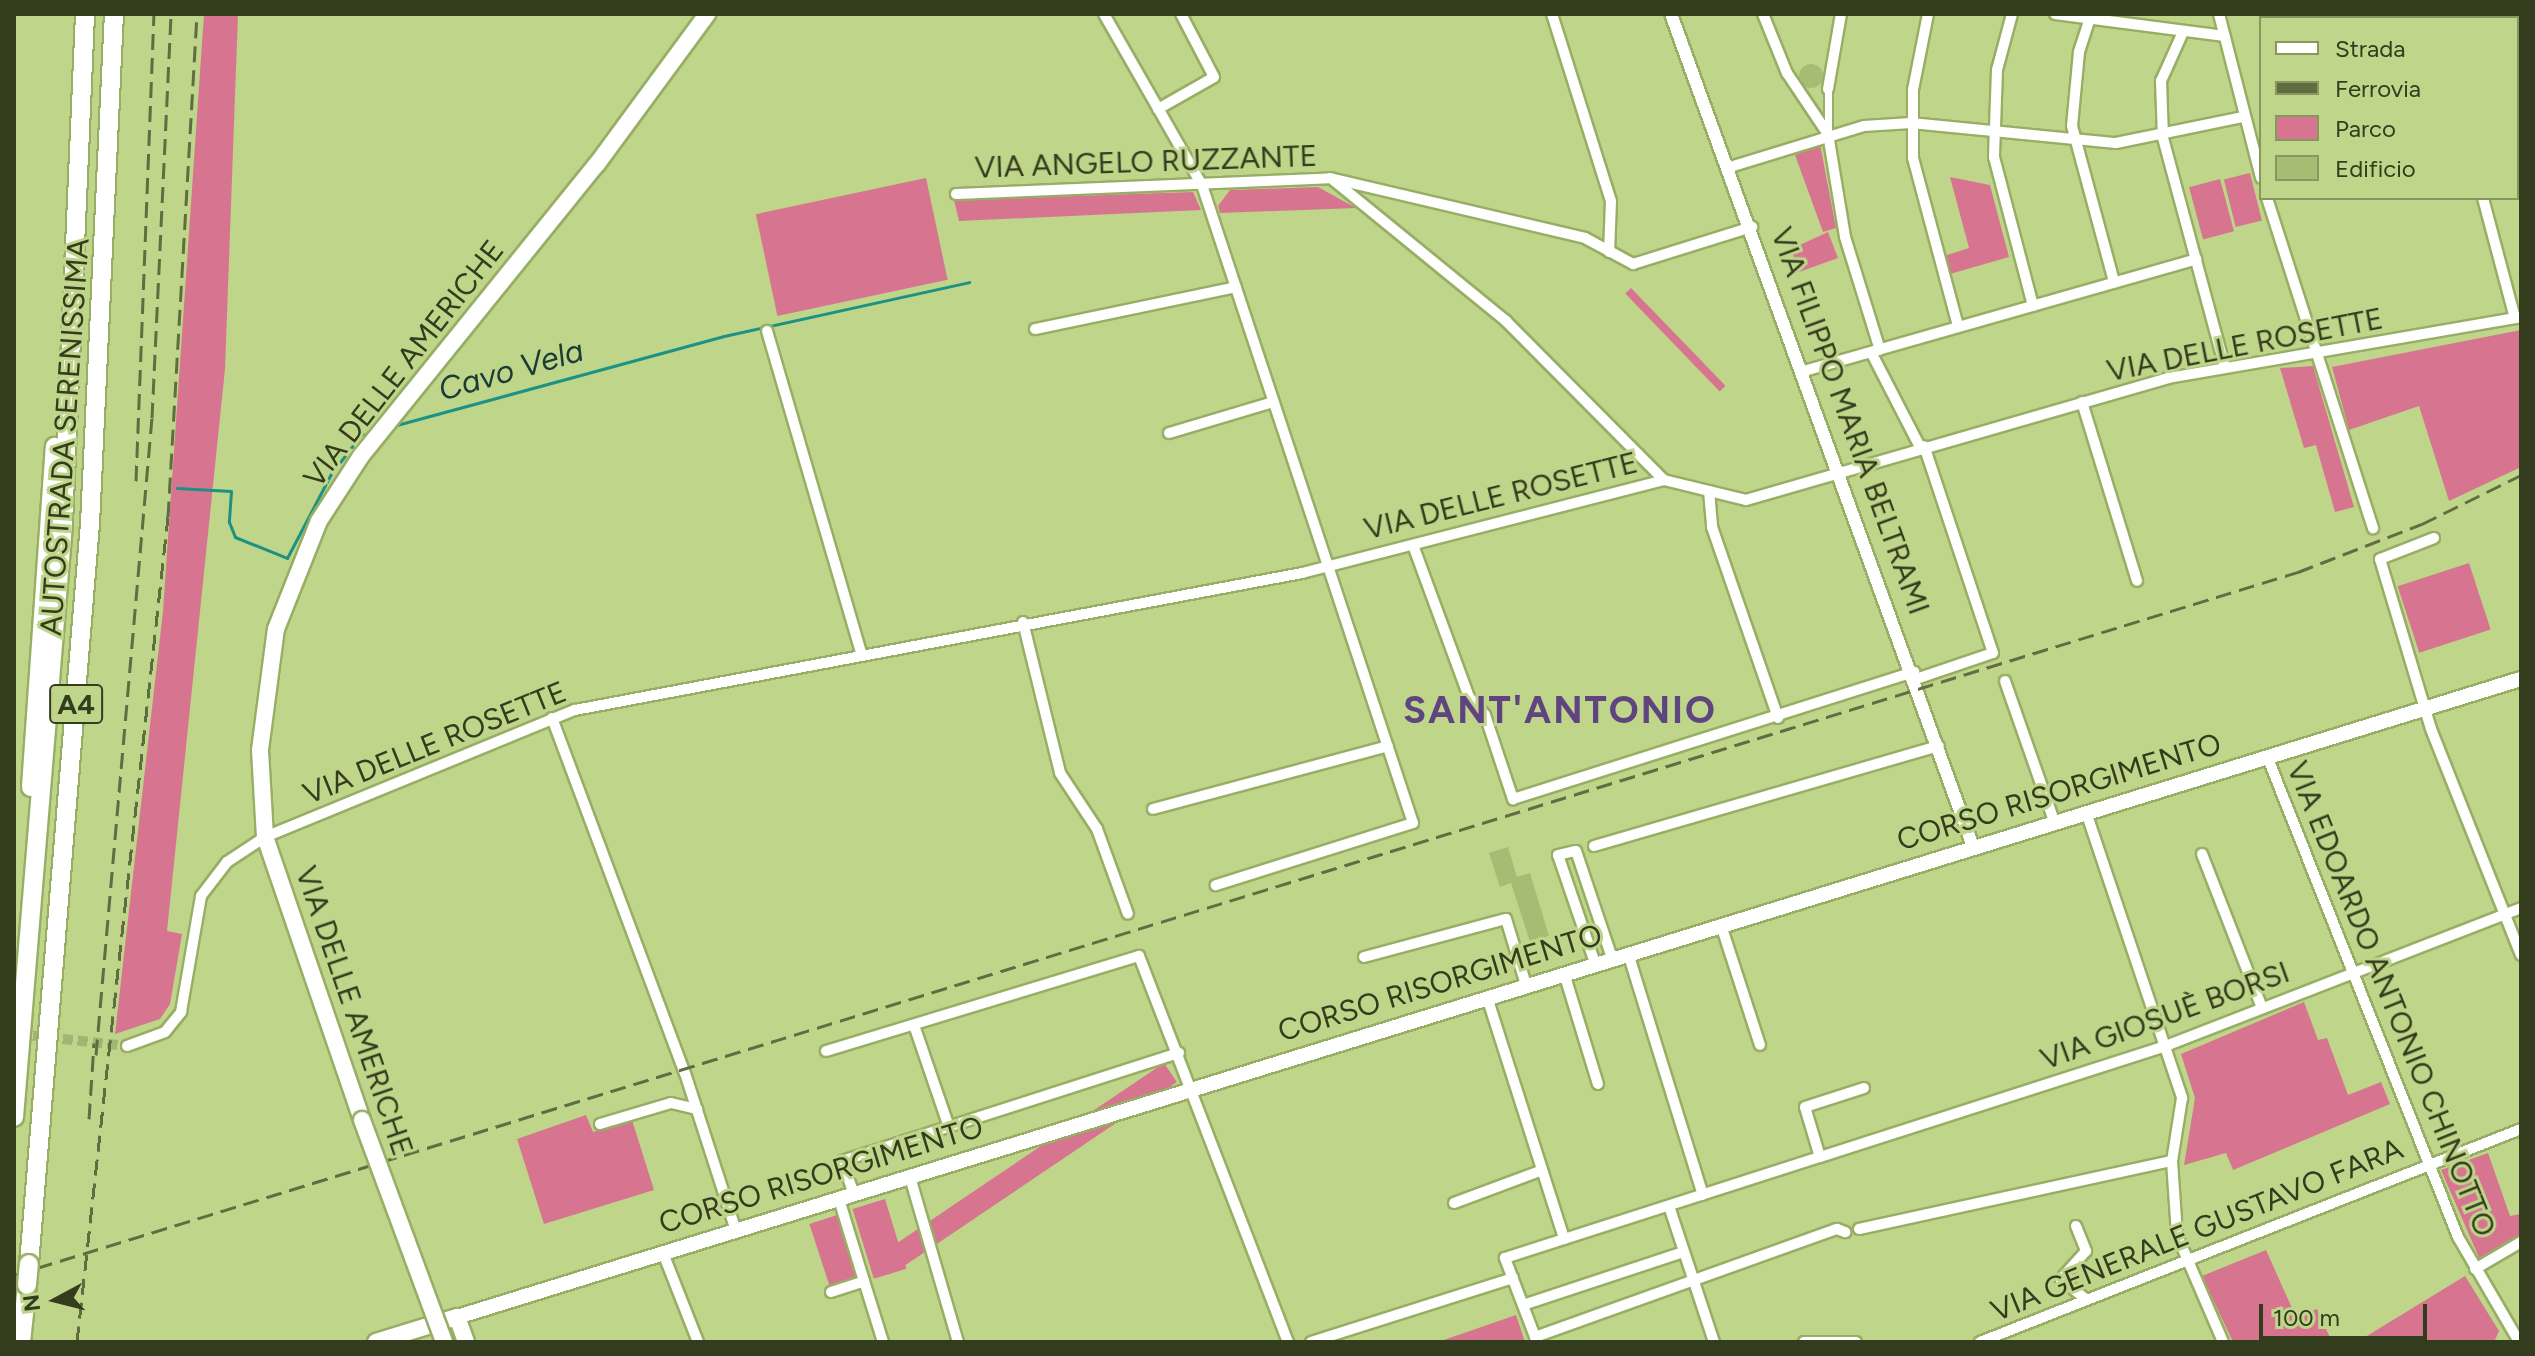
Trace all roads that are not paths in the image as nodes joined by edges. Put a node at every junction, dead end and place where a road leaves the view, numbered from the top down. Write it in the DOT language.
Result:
graph roads {
  1 [pos="85,14"];
  2 [pos="114,14"];
  3 [pos="707,14"];
  4 [pos="1104,14"];
  5 [pos="1181,14"];
  6 [pos="1552,14"];
  7 [pos="1671,14"];
  8 [pos="1763,14"];
  9 [pos="1841,14"];
  10 [pos="1928,14"];
  11 [pos="2012,14"];
  12 [pos="2055,14"];
  13 [pos="2219,14"];
  14 [pos="2089,21"];
  15 [pos="2183,32"];
  16 [pos="2225,36"];
  17 [pos="1828,89"];
  18 [pos="72,97"];
  19 [pos="1158,109"];
  20 [pos="2243,117"];
  21 [pos="1911,123"];
  22 [pos="1828,134"];
  23 [pos="1993,135"];
  24 [pos="2163,138"];
  25 [pos="2076,143"];
  26 [pos="1730,167"];
  27 [pos="2259,171"];
  28 [pos="1330,178"];
  29 [pos="1202,185"];
  30 [pos="956,194"];
  31 [pos="2268,200"];
  32 [pos="2484,200"];
  33 [pos="1752,227"];
  34 [pos="1609,252"];
  35 [pos="2196,259"];
  36 [pos="2114,282"];
  37 [pos="1236,287"];
  38 [pos="2033,306"];
  39 [pos="2518,318"];
  40 [pos="1958,326"];
  41 [pos="1035,329"];
  42 [pos="767,331"];
  43 [pos="1875,351"];
  44 [pos="2319,354"];
  45 [pos="2225,368"];
  46 [pos="1804,371"];
  47 [pos="1273,402"];
  48 [pos="2082,402"];
  49 [pos="1169,433"];
  50 [pos="55,447"];
  51 [pos="1922,447"];
  52 [pos="1840,470"];
  53 [pos="1664,480"];
  54 [pos="1709,491"];
  55 [pos="2373,528"];
  56 [pos="2434,538"];
  57 [pos="1413,545"];
  58 [pos="1329,566"];
  59 [pos="2137,581"];
  60 [pos="1023,622"];
  61 [pos="861,653"];
  62 [pos="1915,675"];
  63 [pos="2521,679"];
  64 [pos="2005,681"];
  65 [pos="2425,707"];
  66 [pos="552,718"];
  67 [pos="1778,718"];
  68 [pos="1388,746"];
  69 [pos="1939,746"];
  70 [pos="2267,756"];
  71 [pos="1153,809"];
  72 [pos="2087,815"];
  73 [pos="2055,824"];
  74 [pos="265,837"];
  75 [pos="1594,846"];
  76 [pos="1974,849"];
  77 [pos="2202,854"];
  78 [pos="1216,885"];
  79 [pos="2521,908"];
  80 [pos="1128,914"];
  81 [pos="2505,914"];
  82 [pos="1721,925"];
  83 [pos="1628,953"];
  84 [pos="2521,955"];
  85 [pos="1364,957"];
  86 [pos="1612,958"];
  87 [pos="1595,963"];
  88 [pos="2352,972"];
  89 [pos="1564,973"];
  90 [pos="1526,985"];
  91 [pos="1487,997"];
  92 [pos="24,998"];
  93 [pos="2262,1008"];
  94 [pos="914,1025"];
  95 [pos="1760,1045"];
  96 [pos="2168,1045"];
  97 [pos="127,1046"];
  98 [pos="826,1051"];
  99 [pos="1179,1053"];
  100 [pos="1598,1084"];
  101 [pos="1864,1088"];
  102 [pos="1194,1089"];
  103 [pos="697,1109"];
  104 [pos="14,1117"];
  105 [pos="600,1124"];
  106 [pos="949,1127"];
  107 [pos="2521,1129"];
  108 [pos="1820,1157"];
  109 [pos="2172,1161"];
  110 [pos="2429,1164"];
  111 [pos="1540,1171"];
  112 [pos="910,1177"];
  113 [pos="1703,1195"];
  114 [pos="846,1196"];
  115 [pos="1454,1203"];
  116 [pos="1669,1206"];
  117 [pos="2076,1226"];
  118 [pos="1859,1229"];
  119 [pos="736,1231"];
  120 [pos="1845,1232"];
  121 [pos="1564,1239"];
  122 [pos="2521,1242"];
  123 [pos="1683,1252"];
  124 [pos="663,1253"];
  125 [pos="2185,1260"];
  126 [pos="2475,1269"];
  127 [pos="1513,1278"];
  128 [pos="1692,1279"];
  129 [pos="864,1281"];
  130 [pos="831,1292"];
  131 [pos="2087,1300"];
  132 [pos="1523,1305"];
  133 [pos="457,1317"];
  134 [pos="423,1335"];
  135 [pos="1534,1340"];
  136 [pos="21,1342"];
  137 [pos="376,1342"];
  138 [pos="444,1342"];
  139 [pos="466,1342"];
  140 [pos="698,1342"];
  141 [pos="883,1342"];
  142 [pos="958,1342"];
  143 [pos="1288,1342"];
  144 [pos="1311,1342"];
  145 [pos="1714,1342"];
  146 [pos="1804,1342"];
  147 [pos="1856,1342"];
  148 [pos="1980,1342"];
  149 [pos="2223,1342"];
  150 [pos="2519,1342"];
  1 -- 18 [label="highway"];
  1 -- 92 [label="highway, AUTOSTRADA SERENISSIMA / A4"];
  2 -- 136 [label="highway, AUTOSTRADA SERENISSIMA / A4, bridge"];
  3 -- 74 [label="main road, VIA DELLE AMERICHE"];
  4 -- 19 [label="street"];
  5 -- 19 [label="street"];
  6 -- 34 [label="street"];
  7 -- 26 [label="street, VIA FILIPPO MARIA BELTRAMI"];
  8 -- 22 [label="street"];
  9 -- 17 [label="street"];
  10 -- 21 [label="street"];
  11 -- 23 [label="street"];
  12 -- 14 [label="street"];
  13 -- 16 [label="street"];
  14 -- 15 [label="street"];
  14 -- 25 [label="street"];
  15 -- 16 [label="street"];
  15 -- 24 [label="street"];
  16 -- 20 [label="street"];
  17 -- 22 [label="street"];
  19 -- 29 [label="street"];
  20 -- 24 [label="street"];
  20 -- 27 [label="street"];
  21 -- 22 [label="street"];
  21 -- 23 [label="street"];
  21 -- 40 [label="street"];
  22 -- 26 [label="street"];
  22 -- 43 [label="street"];
  23 -- 25 [label="street"];
  23 -- 38 [label="street"];
  24 -- 25 [label="street"];
  24 -- 35 [label="street"];
  25 -- 36 [label="street"];
  26 -- 33 [label="street, VIA FILIPPO MARIA BELTRAMI"];
  28 -- 29 [label="street, VIA ANGELO RUZZANTE"];
  28 -- 34 [label="street, VIA ANGELO RUZZANTE"];
  28 -- 53 [label="street"];
  29 -- 30 [label="street, VIA ANGELO RUZZANTE"];
  29 -- 37 [label="street"];
  31 -- 44 [label="street"];
  32 -- 39 [label="street"];
  33 -- 34 [label="street, VIA ANGELO RUZZANTE"];
  33 -- 46 [label="street, VIA FILIPPO MARIA BELTRAMI"];
  35 -- 36 [label="street"];
  35 -- 45 [label="street"];
  36 -- 38 [label="street"];
  37 -- 41 [label="street"];
  37 -- 47 [label="street"];
  38 -- 40 [label="street"];
  39 -- 44 [label="street, VIA DELLE ROSETTE"];
  40 -- 43 [label="street"];
  42 -- 61 [label="street"];
  43 -- 46 [label="street"];
  43 -- 51 [label="street"];
  44 -- 45 [label="street, VIA DELLE ROSETTE"];
  44 -- 55 [label="street"];
  45 -- 48 [label="street, VIA DELLE ROSETTE"];
  46 -- 52 [label="street, VIA FILIPPO MARIA BELTRAMI"];
  47 -- 49 [label="street"];
  47 -- 58 [label="street"];
  48 -- 51 [label="street, VIA DELLE ROSETTE"];
  48 -- 59 [label="street"];
  50 -- 92 [label="highway"];
  51 -- 52 [label="street, VIA DELLE ROSETTE"];
  51 -- 62 [label="street"];
  52 -- 54 [label="street, VIA DELLE ROSETTE"];
  52 -- 62 [label="street, VIA FILIPPO MARIA BELTRAMI"];
  53 -- 54 [label="street, VIA DELLE ROSETTE"];
  53 -- 57 [label="street, VIA DELLE ROSETTE"];
  54 -- 67 [label="street"];
  56 -- 65 [label="street"];
  57 -- 58 [label="street, VIA DELLE ROSETTE"];
  57 -- 67 [label="street"];
  58 -- 60 [label="street, VIA DELLE ROSETTE"];
  58 -- 68 [label="street"];
  60 -- 61 [label="street, VIA DELLE ROSETTE"];
  60 -- 80 [label="street"];
  61 -- 66 [label="street, VIA DELLE ROSETTE"];
  62 -- 67 [label="street"];
  62 -- 69 [label="street, VIA FILIPPO MARIA BELTRAMI"];
  63 -- 65 [label="main road, CORSO RISORGIMENTO"];
  64 -- 73 [label="street"];
  65 -- 70 [label="main road, CORSO RISORGIMENTO"];
  65 -- 81 [label="street"];
  66 -- 74 [label="street, VIA DELLE ROSETTE"];
  66 -- 103 [label="street"];
  68 -- 71 [label="street"];
  68 -- 78 [label="street"];
  69 -- 75 [label="street"];
  69 -- 76 [label="street, VIA FILIPPO MARIA BELTRAMI"];
  70 -- 72 [label="main road, CORSO RISORGIMENTO"];
  70 -- 88 [label="street, VIA EDOARDO ANTONIO CHINOTTO"];
  72 -- 73 [label="main road, CORSO RISORGIMENTO"];
  72 -- 96 [label="street"];
  73 -- 76 [label="main road, CORSO RISORGIMENTO"];
  74 -- 97 [label="street, VIA DELLE ROSETTE"];
  74 -- 138 [label="main road, VIA DELLE AMERICHE, bridge"];
  76 -- 82 [label="main road, CORSO RISORGIMENTO"];
  77 -- 93 [label="street"];
  79 -- 81 [label="street, VIA GIOSUÈ BORSI"];
  81 -- 84 [label="street"];
  81 -- 88 [label="street, VIA GIOSUÈ BORSI"];
  82 -- 83 [label="main road, CORSO RISORGIMENTO"];
  82 -- 95 [label="street"];
  83 -- 86 [label="main road, CORSO RISORGIMENTO"];
  83 -- 113 [label="street"];
  85 -- 90 [label="street"];
  86 -- 87 [label="main road, CORSO RISORGIMENTO"];
  86 -- 87 [label="street"];
  87 -- 89 [label="main road, CORSO RISORGIMENTO"];
  88 -- 93 [label="street, VIA GIOSUÈ BORSI"];
  88 -- 110 [label="street, VIA EDOARDO ANTONIO CHINOTTO"];
  89 -- 90 [label="main road, CORSO RISORGIMENTO"];
  89 -- 100 [label="street"];
  90 -- 91 [label="main road, CORSO RISORGIMENTO"];
  91 -- 102 [label="main road, CORSO RISORGIMENTO"];
  91 -- 111 [label="street"];
  92 -- 104 [label="highway, AUTOSTRADA SERENISSIMA / A4"];
  93 -- 96 [label="street, VIA GIOSUÈ BORSI"];
  94 -- 98 [label="street"];
  94 -- 99 [label="street"];
  94 -- 106 [label="street"];
  96 -- 108 [label="street, VIA GIOSUÈ BORSI"];
  96 -- 109 [label="street"];
  99 -- 102 [label="street"];
  99 -- 106 [label="street"];
  101 -- 108 [label="street"];
  102 -- 112 [label="main road, CORSO RISORGIMENTO"];
  102 -- 143 [label="street"];
  103 -- 105 [label="street"];
  103 -- 119 [label="street"];
  106 -- 114 [label="street"];
  107 -- 110 [label="street, VIA GENERALE GUSTAVO FARA"];
  108 -- 113 [label="street, VIA GIOSUÈ BORSI"];
  109 -- 118 [label="street"];
  109 -- 125 [label="street"];
  110 -- 125 [label="street, VIA GENERALE GUSTAVO FARA"];
  110 -- 126 [label="street, VIA EDOARDO ANTONIO CHINOTTO"];
  111 -- 115 [label="street"];
  111 -- 121 [label="street"];
  112 -- 114 [label="main road, CORSO RISORGIMENTO"];
  112 -- 142 [label="street"];
  113 -- 116 [label="street, VIA GIOSUÈ BORSI"];
  114 -- 119 [label="main road, CORSO RISORGIMENTO"];
  114 -- 129 [label="street"];
  116 -- 121 [label="street, VIA GIOSUÈ BORSI"];
  116 -- 123 [label="street"];
  117 -- 131 [label="street"];
  119 -- 124 [label="main road, CORSO RISORGIMENTO"];
  120 -- 128 [label="street"];
  121 -- 127 [label="street, VIA GIOSUÈ BORSI"];
  122 -- 126 [label="street"];
  123 -- 128 [label="street"];
  123 -- 132 [label="street"];
  124 -- 133 [label="main road, CORSO RISORGIMENTO"];
  124 -- 140 [label="street"];
  125 -- 131 [label="street, VIA GENERALE GUSTAVO FARA"];
  125 -- 149 [label="street"];
  126 -- 150 [label="street, VIA EDOARDO ANTONIO CHINOTTO"];
  127 -- 132 [label="street"];
  127 -- 144 [label="street"];
  128 -- 135 [label="street"];
  128 -- 145 [label="street"];
  129 -- 130 [label="street"];
  129 -- 141 [label="street"];
  131 -- 148 [label="street, VIA GENERALE GUSTAVO FARA"];
  132 -- 135 [label="street"];
  133 -- 134 [label="main road, CORSO RISORGIMENTO"];
  133 -- 139 [label="main road"];
  134 -- 137 [label="main road, CORSO RISORGIMENTO"];
  146 -- 147 [label="street"];
}
